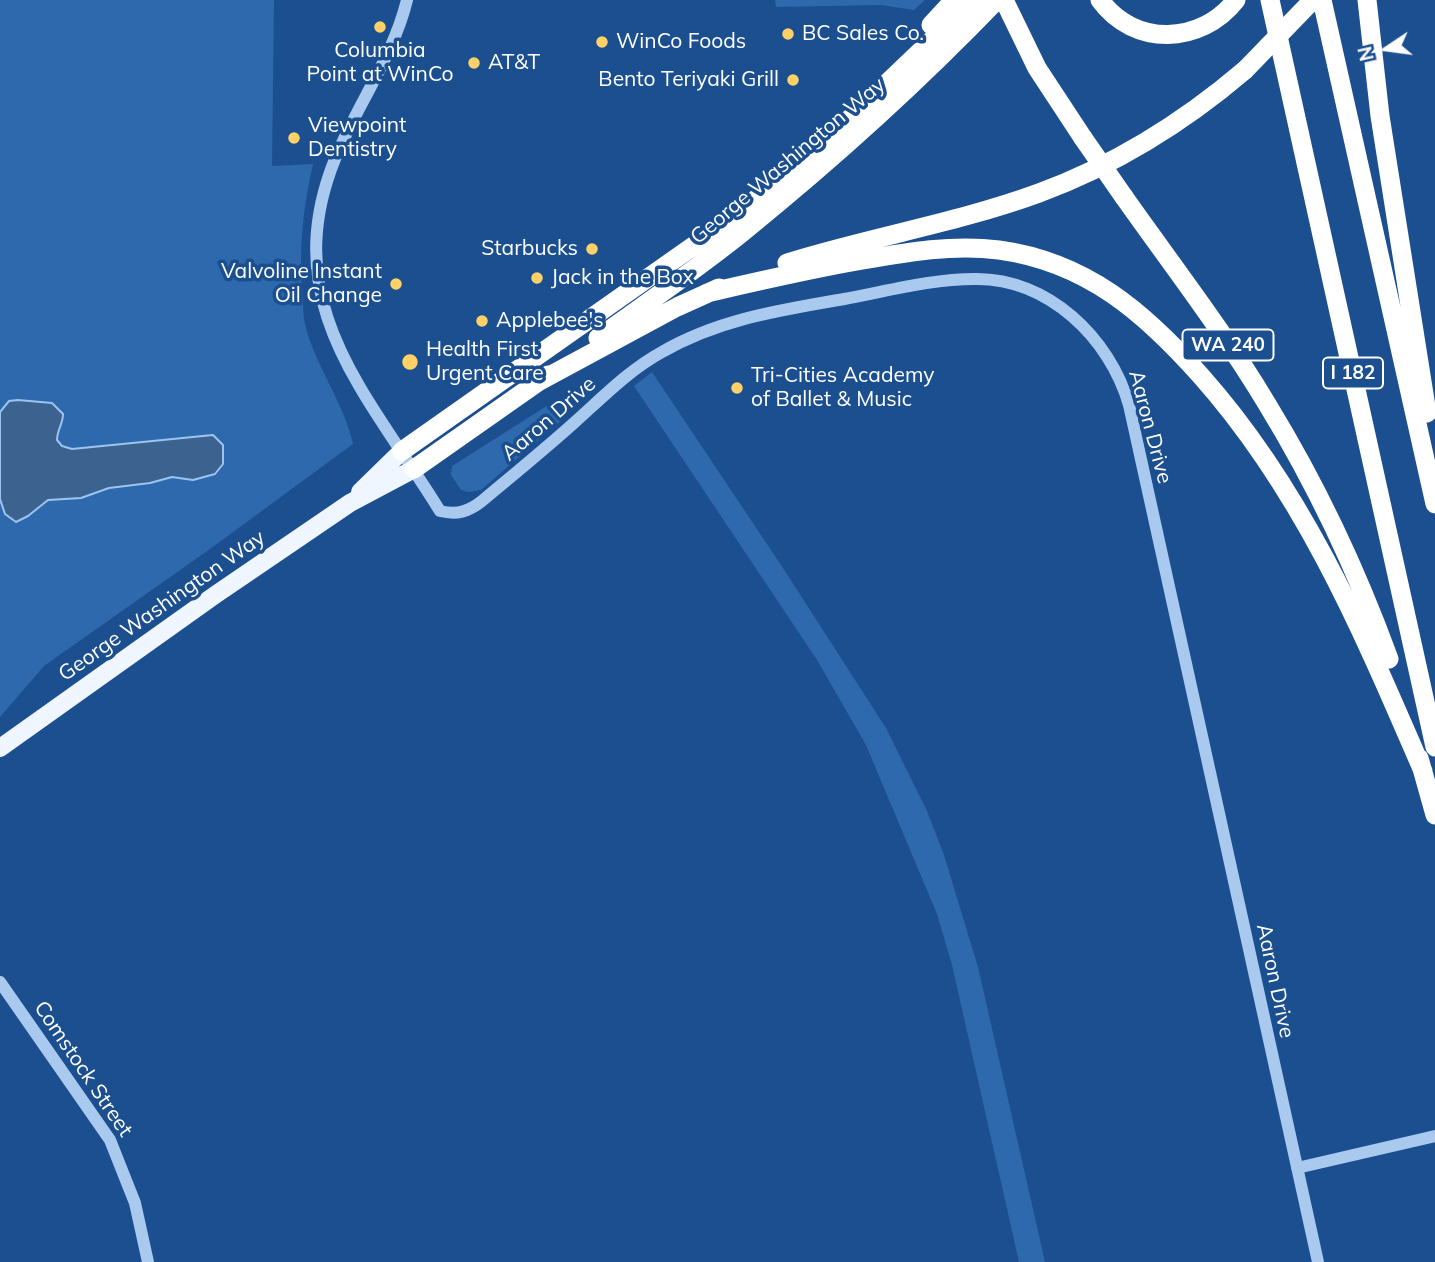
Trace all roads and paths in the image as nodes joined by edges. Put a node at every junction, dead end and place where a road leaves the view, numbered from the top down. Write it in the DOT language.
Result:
graph roads {
  1 [pos="407,0"];
  2 [pos="954,0"];
  3 [pos="974,0"];
  4 [pos="997,0"];
  5 [pos="1004,0"];
  6 [pos="1100,0"];
  7 [pos="1236,0"];
  8 [pos="1270,0"];
  9 [pos="1313,0"];
  10 [pos="1322,0"];
  11 [pos="1367,0"];
  12 [pos="839,128"];
  13 [pos="707,293"];
  14 [pos="538,382"];
  15 [pos="402,451"];
  16 [pos="1435,466"];
  17 [pos="414,469"];
  18 [pos="351,503"];
  19 [pos="1435,503"];
  20 [pos="1435,747"];
  21 [pos="0,748"];
  22 [pos="1423,771"];
  23 [pos="1435,815"];
  24 [pos="0,982"];
  25 [pos="1435,1136"];
  26 [pos="1297,1168"];
  27 [pos="148,1262"];
  28 [pos="1318,1262"];
  1 -- 15 [label="street"];
  2 -- 12 [label="highway"];
  3 -- 12 [label="highway, George Washington Way"];
  4 -- 14 [label="highway, George Washington Way"];
  5 -- 22 [label="highway, WA 240, bridge"];
  6 -- 7 [label="highway"];
  8 -- 20 [label="highway, I 182"];
  9 -- 13 [label="highway, bridge"];
  10 -- 19 [label="highway, I 182"];
  11 -- 16 [label="highway"];
  12 -- 15 [label="highway, George Washington Way"];
  13 -- 14 [label="highway"];
  13 -- 22 [label="highway"];
  14 -- 17 [label="highway, George Washington Way"];
  15 -- 17 [label="street"];
  15 -- 18 [label="main road, George Washington Way"];
  17 -- 18 [label="main road, George Washington Way"];
  17 -- 26 [label="street, Aaron Drive"];
  18 -- 21 [label="main road, George Washington Way"];
  22 -- 23 [label="highway, WA 240"];
  24 -- 27 [label="street, Comstock Street"];
  25 -- 26 [label="street"];
  26 -- 28 [label="street, Aaron Drive"];
}
